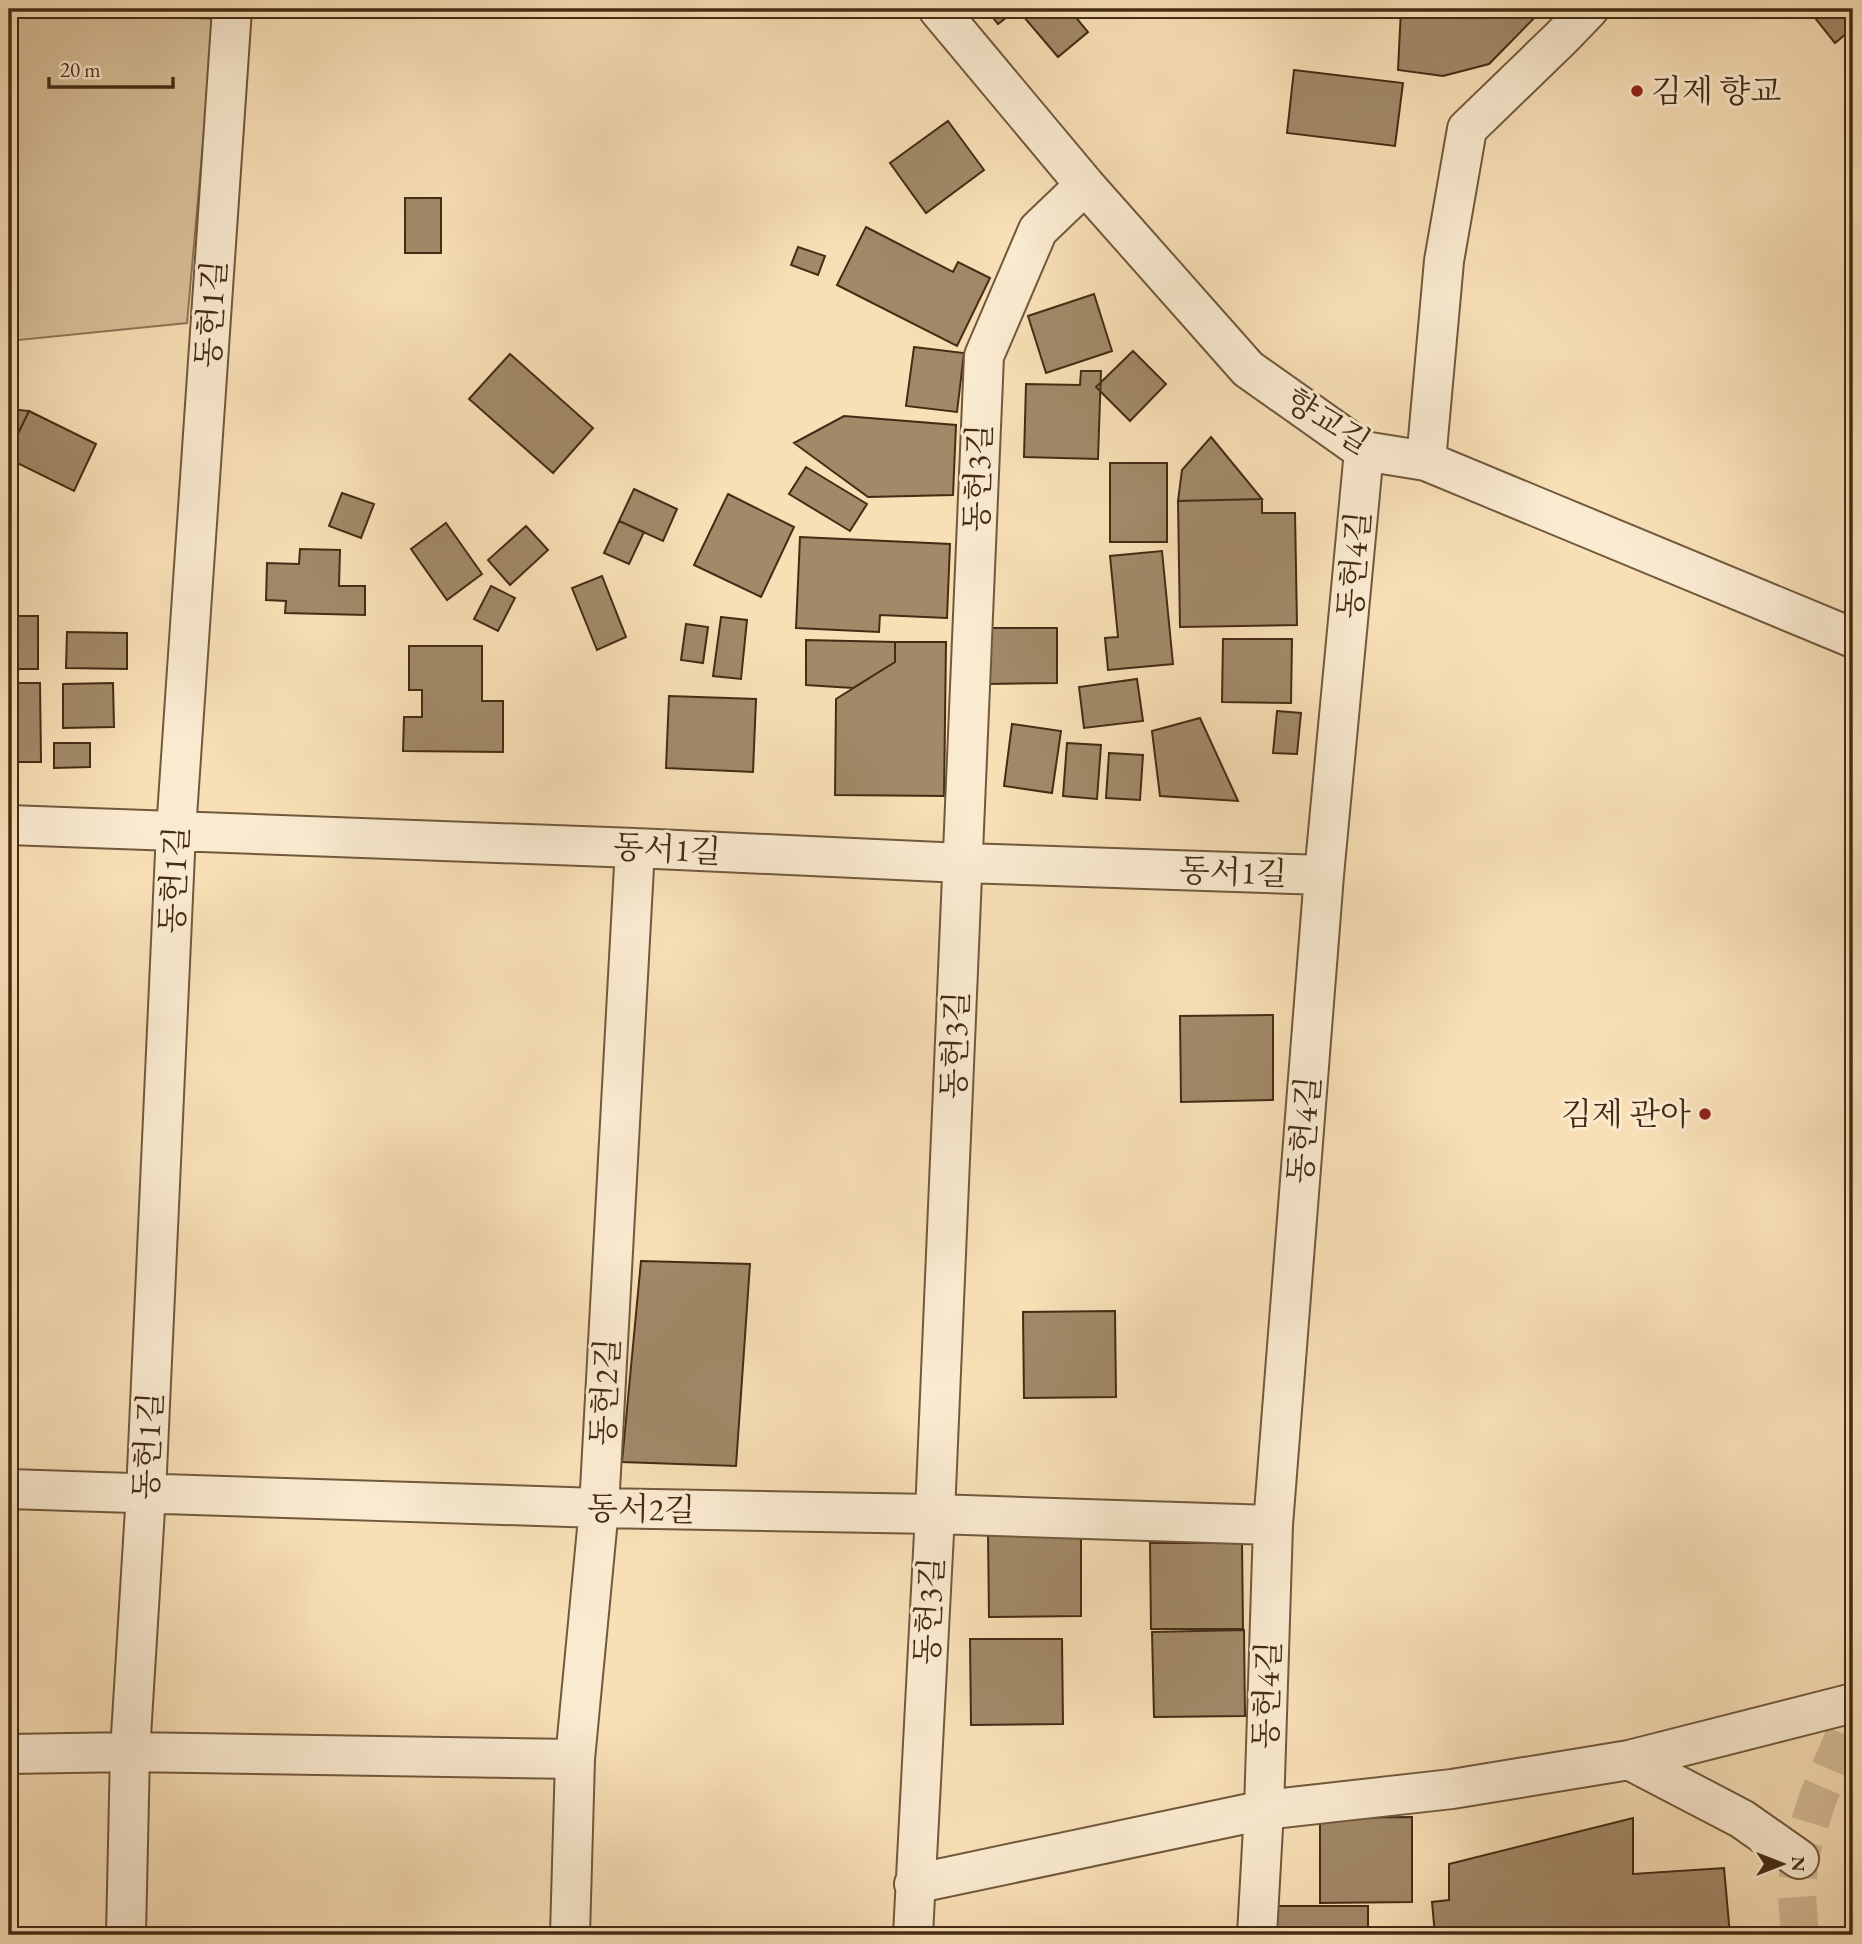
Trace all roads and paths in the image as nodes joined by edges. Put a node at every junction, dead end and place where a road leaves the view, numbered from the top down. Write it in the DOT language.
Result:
graph roads {
  1 [pos="232,9"];
  2 [pos="938,9"];
  3 [pos="1589,9"];
  4 [pos="1085,185"];
  5 [pos="1364,451"];
  6 [pos="1426,461"];
  7 [pos="1853,638"];
  8 [pos="9,825"];
  9 [pos="176,831"];
  10 [pos="635,848"];
  11 [pos="962,863"];
  12 [pos="1324,875"];
  13 [pos="9,1489"];
  14 [pos="146,1493"];
  15 [pos="599,1508"];
  16 [pos="935,1514"];
  17 [pos="1273,1525"];
  18 [pos="1853,1703"];
  19 [pos="130,1752"];
  20 [pos="9,1754"];
  21 [pos="575,1759"];
  22 [pos="1629,1760"];
  23 [pos="1264,1810"];
  24 [pos="1799,1859"];
  25 [pos="914,1884"];
  26 [pos="126,1935"];
  27 [pos="570,1935"];
  28 [pos="913,1935"];
  29 [pos="1257,1935"];
  1 -- 9 [label="street, 동헌1길"];
  2 -- 4 [label="street, 향교길"];
  3 -- 6 [label="street"];
  4 -- 5 [label="street, 향교길"];
  4 -- 11 [label="street, 동헌3길"];
  5 -- 6 [label="street, 향교길"];
  5 -- 12 [label="street, 동헌4길"];
  6 -- 7 [label="street, 향교길"];
  8 -- 9 [label="street, 동서1길"];
  9 -- 10 [label="street, 동서1길"];
  9 -- 14 [label="street, 동헌1길"];
  10 -- 11 [label="street, 동서1길"];
  10 -- 15 [label="street, 동헌2길"];
  11 -- 12 [label="street, 동서1길"];
  11 -- 16 [label="street, 동헌3길"];
  12 -- 17 [label="street, 동헌4길"];
  13 -- 14 [label="street, 동서2길"];
  14 -- 15 [label="street, 동서2길"];
  14 -- 19 [label="street, 동헌1길"];
  15 -- 16 [label="street, 동서2길"];
  15 -- 21 [label="street, 동헌2길"];
  16 -- 17 [label="street, 동서2길"];
  16 -- 25 [label="street, 동헌3길"];
  17 -- 23 [label="street, 동헌4길"];
  18 -- 22 [label="street"];
  19 -- 20 [label="street"];
  19 -- 21 [label="street"];
  19 -- 26 [label="street, 동헌1길"];
  21 -- 27 [label="street, 동헌2길"];
  22 -- 23 [label="street"];
  22 -- 24 [label="street"];
  23 -- 25 [label="street"];
  23 -- 29 [label="street, 동헌4길"];
  25 -- 28 [label="street, 동헌3길"];
}
